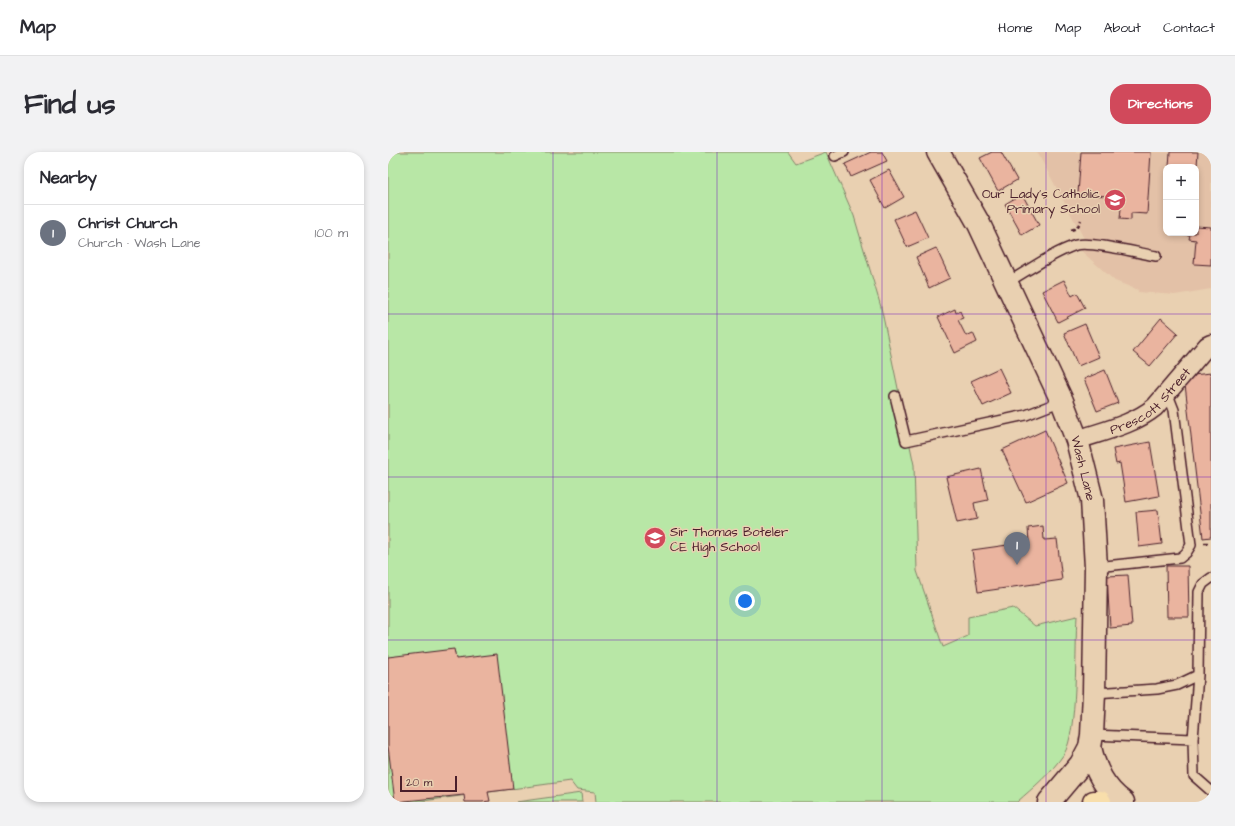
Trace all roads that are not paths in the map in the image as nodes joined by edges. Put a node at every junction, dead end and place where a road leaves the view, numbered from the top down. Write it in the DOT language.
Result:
graph roads {
  1 [pos="844,152"];
  2 [pos="938,152"];
  3 [pos="835,156"];
  4 [pos="1156,256"];
  5 [pos="1008,282"];
  6 [pos="1211,344"];
  7 [pos="1167,392"];
  8 [pos="895,396"];
  9 [pos="1062,401"];
  10 [pos="1077,440"];
  11 [pos="1096,567"];
  12 [pos="1211,578"];
  13 [pos="1198,675"];
  14 [pos="1094,693"];
  15 [pos="1193,739"];
  16 [pos="1091,741"];
  17 [pos="1211,790"];
  18 [pos="1049,802"];
  19 [pos="1094,802"];
  20 [pos="1100,802"];
  21 [pos="1123,802"];
  1 -- 3 [label="lane"];
  2 -- 5 [label="street, Wash Lane"];
  4 -- 5 [label="lane"];
  5 -- 9 [label="street, Wash Lane"];
  6 -- 7 [label="street, Prescott Street"];
  7 -- 10 [label="street, Prescott Street"];
  7 -- 11 [label="lane"];
  8 -- 9 [label="lane"];
  9 -- 10 [label="street, Wash Lane"];
  10 -- 11 [label="street, Wash Lane"];
  11 -- 14 [label="street, Wash Lane"];
  12 -- 13 [label="lane"];
  13 -- 14 [label="lane"];
  13 -- 15 [label="lane"];
  14 -- 16 [label="street, Wash Lane"];
  15 -- 16 [label="lane"];
  15 -- 17 [label="lane"];
  16 -- 18 [label="street"];
  16 -- 21 [label="street"];
  19 -- 20 [label="highway"];
}
